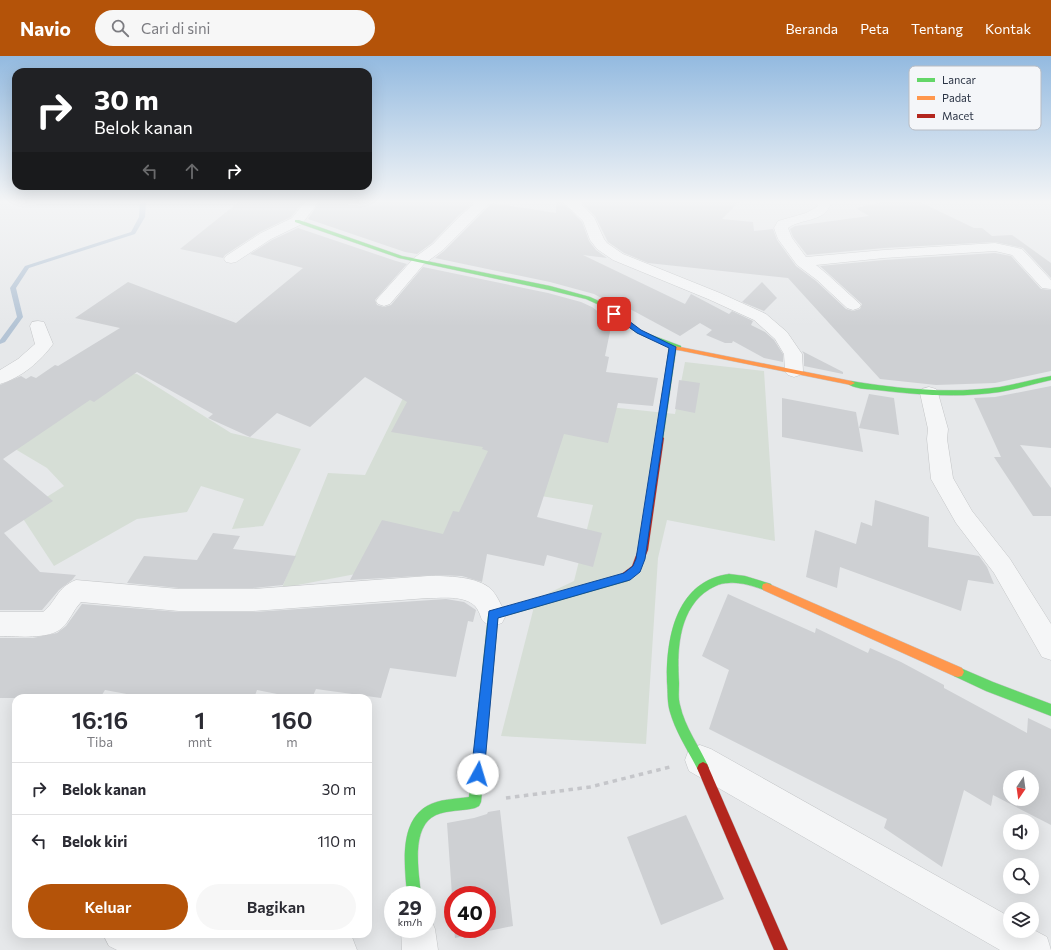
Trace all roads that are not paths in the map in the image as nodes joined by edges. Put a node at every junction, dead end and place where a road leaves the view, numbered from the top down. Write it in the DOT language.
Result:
graph roads {
  1 [pos="256,243"];
  2 [pos="360,243"];
  3 [pos="442,243"];
  4 [pos="599,243"];
  5 [pos="788,243"];
  6 [pos="231,259"];
  7 [pos="420,261"];
  8 [pos="802,262"];
  9 [pos="1047,285"];
  10 [pos="384,301"];
  11 [pos="853,305"];
  12 [pos="38,326"];
  13 [pos="673,347"];
  14 [pos="794,371"];
  15 [pos="0,378"];
  16 [pos="1051,378"];
  17 [pos="929,393"];
  18 [pos="493,615"];
  19 [pos="0,624"];
  20 [pos="1051,648"];
  21 [pos="1051,710"];
  22 [pos="700,760"];
  23 [pos="413,886"];
  24 [pos="144,938"];
  25 [pos="419,938"];
  26 [pos="201,948"];
  27 [pos="339,950"];
  28 [pos="420,950"];
  29 [pos="781,950"];
  30 [pos="1034,950"];
  1 -- 6 [label="street"];
  2 -- 7 [label="street"];
  3 -- 7 [label="street"];
  4 -- 14 [label="street"];
  5 -- 8 [label="street"];
  7 -- 10 [label="street"];
  7 -- 13 [label="street"];
  8 -- 9 [label="street"];
  8 -- 11 [label="street"];
  12 -- 15 [label="street"];
  13 -- 14 [label="street"];
  13 -- 18 [label="street"];
  14 -- 17 [label="street"];
  16 -- 17 [label="street"];
  17 -- 20 [label="street"];
  18 -- 19 [label="street"];
  18 -- 23 [label="street"];
  21 -- 22 [label="street"];
  22 -- 29 [label="street"];
  22 -- 30 [label="street"];
  24 -- 26 [label="street"];
  25 -- 28 [label="street"];
  26 -- 27 [label="street"];
}
